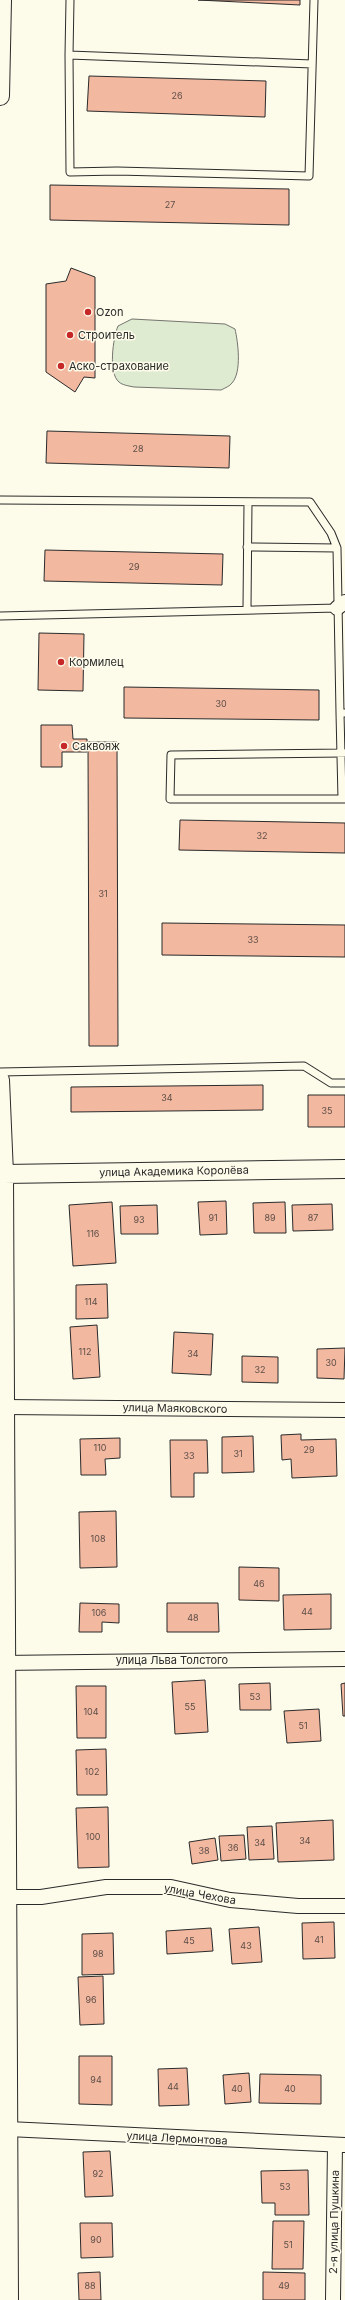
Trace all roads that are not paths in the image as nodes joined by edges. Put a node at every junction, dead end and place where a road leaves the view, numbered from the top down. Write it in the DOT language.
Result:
graph roads {
  1 [pos="2,0"];
  2 [pos="70,0"];
  3 [pos="314,0"];
  4 [pos="69,55"];
  5 [pos="312,64"];
  6 [pos="0,96"];
  7 [pos="0,500"];
  8 [pos="248,502"];
  9 [pos="247,547"];
  10 [pos="337,548"];
  11 [pos="341,605"];
  12 [pos="246,609"];
  13 [pos="0,616"];
  14 [pos="342,713"];
  15 [pos="343,753"];
  16 [pos="344,799"];
  17 [pos="0,1072"];
  18 [pos="0,1080"];
  19 [pos="345,1083"];
  20 [pos="345,1169"];
  21 [pos="2,1174"];
  22 [pos="5,1407"];
  23 [pos="345,1410"];
  24 [pos="345,1659"];
  25 [pos="3,1663"];
  26 [pos="7,1897"];
  27 [pos="345,1906"];
  28 [pos="4,2111"];
  29 [pos="8,2129"];
  30 [pos="340,2145"];
  31 [pos="9,2300"];
  32 [pos="332,2300"];
  1 -- 6 [label="street"];
  2 -- 4 [label="lane"];
  3 -- 5 [label="lane"];
  4 -- 5 [label="lane"];
  4 -- 5 [label="lane"];
  7 -- 8 [label="lane"];
  8 -- 9 [label="lane"];
  8 -- 10 [label="lane"];
  9 -- 10 [label="lane"];
  9 -- 12 [label="lane"];
  10 -- 11 [label="lane"];
  11 -- 12 [label="lane"];
  11 -- 14 [label="lane"];
  12 -- 13 [label="lane"];
  14 -- 15 [label="lane"];
  15 -- 16 [label="lane"];
  15 -- 16 [label="lane"];
  17 -- 19 [label="lane"];
  18 -- 21 [label="street"];
  20 -- 21 [label="street, улица Академика Королёва"];
  21 -- 22 [label="street"];
  22 -- 23 [label="street, улица Маяковского"];
  22 -- 25 [label="street"];
  24 -- 25 [label="street, улица Льва Толстого"];
  25 -- 26 [label="street"];
  26 -- 27 [label="street, улица Чехова"];
  26 -- 28 [label="street"];
  28 -- 29 [label="street"];
  29 -- 30 [label="street, улица Лермонтова"];
  29 -- 31 [label="street"];
  30 -- 32 [label="street, 2-я улица Пушкина"];
}
